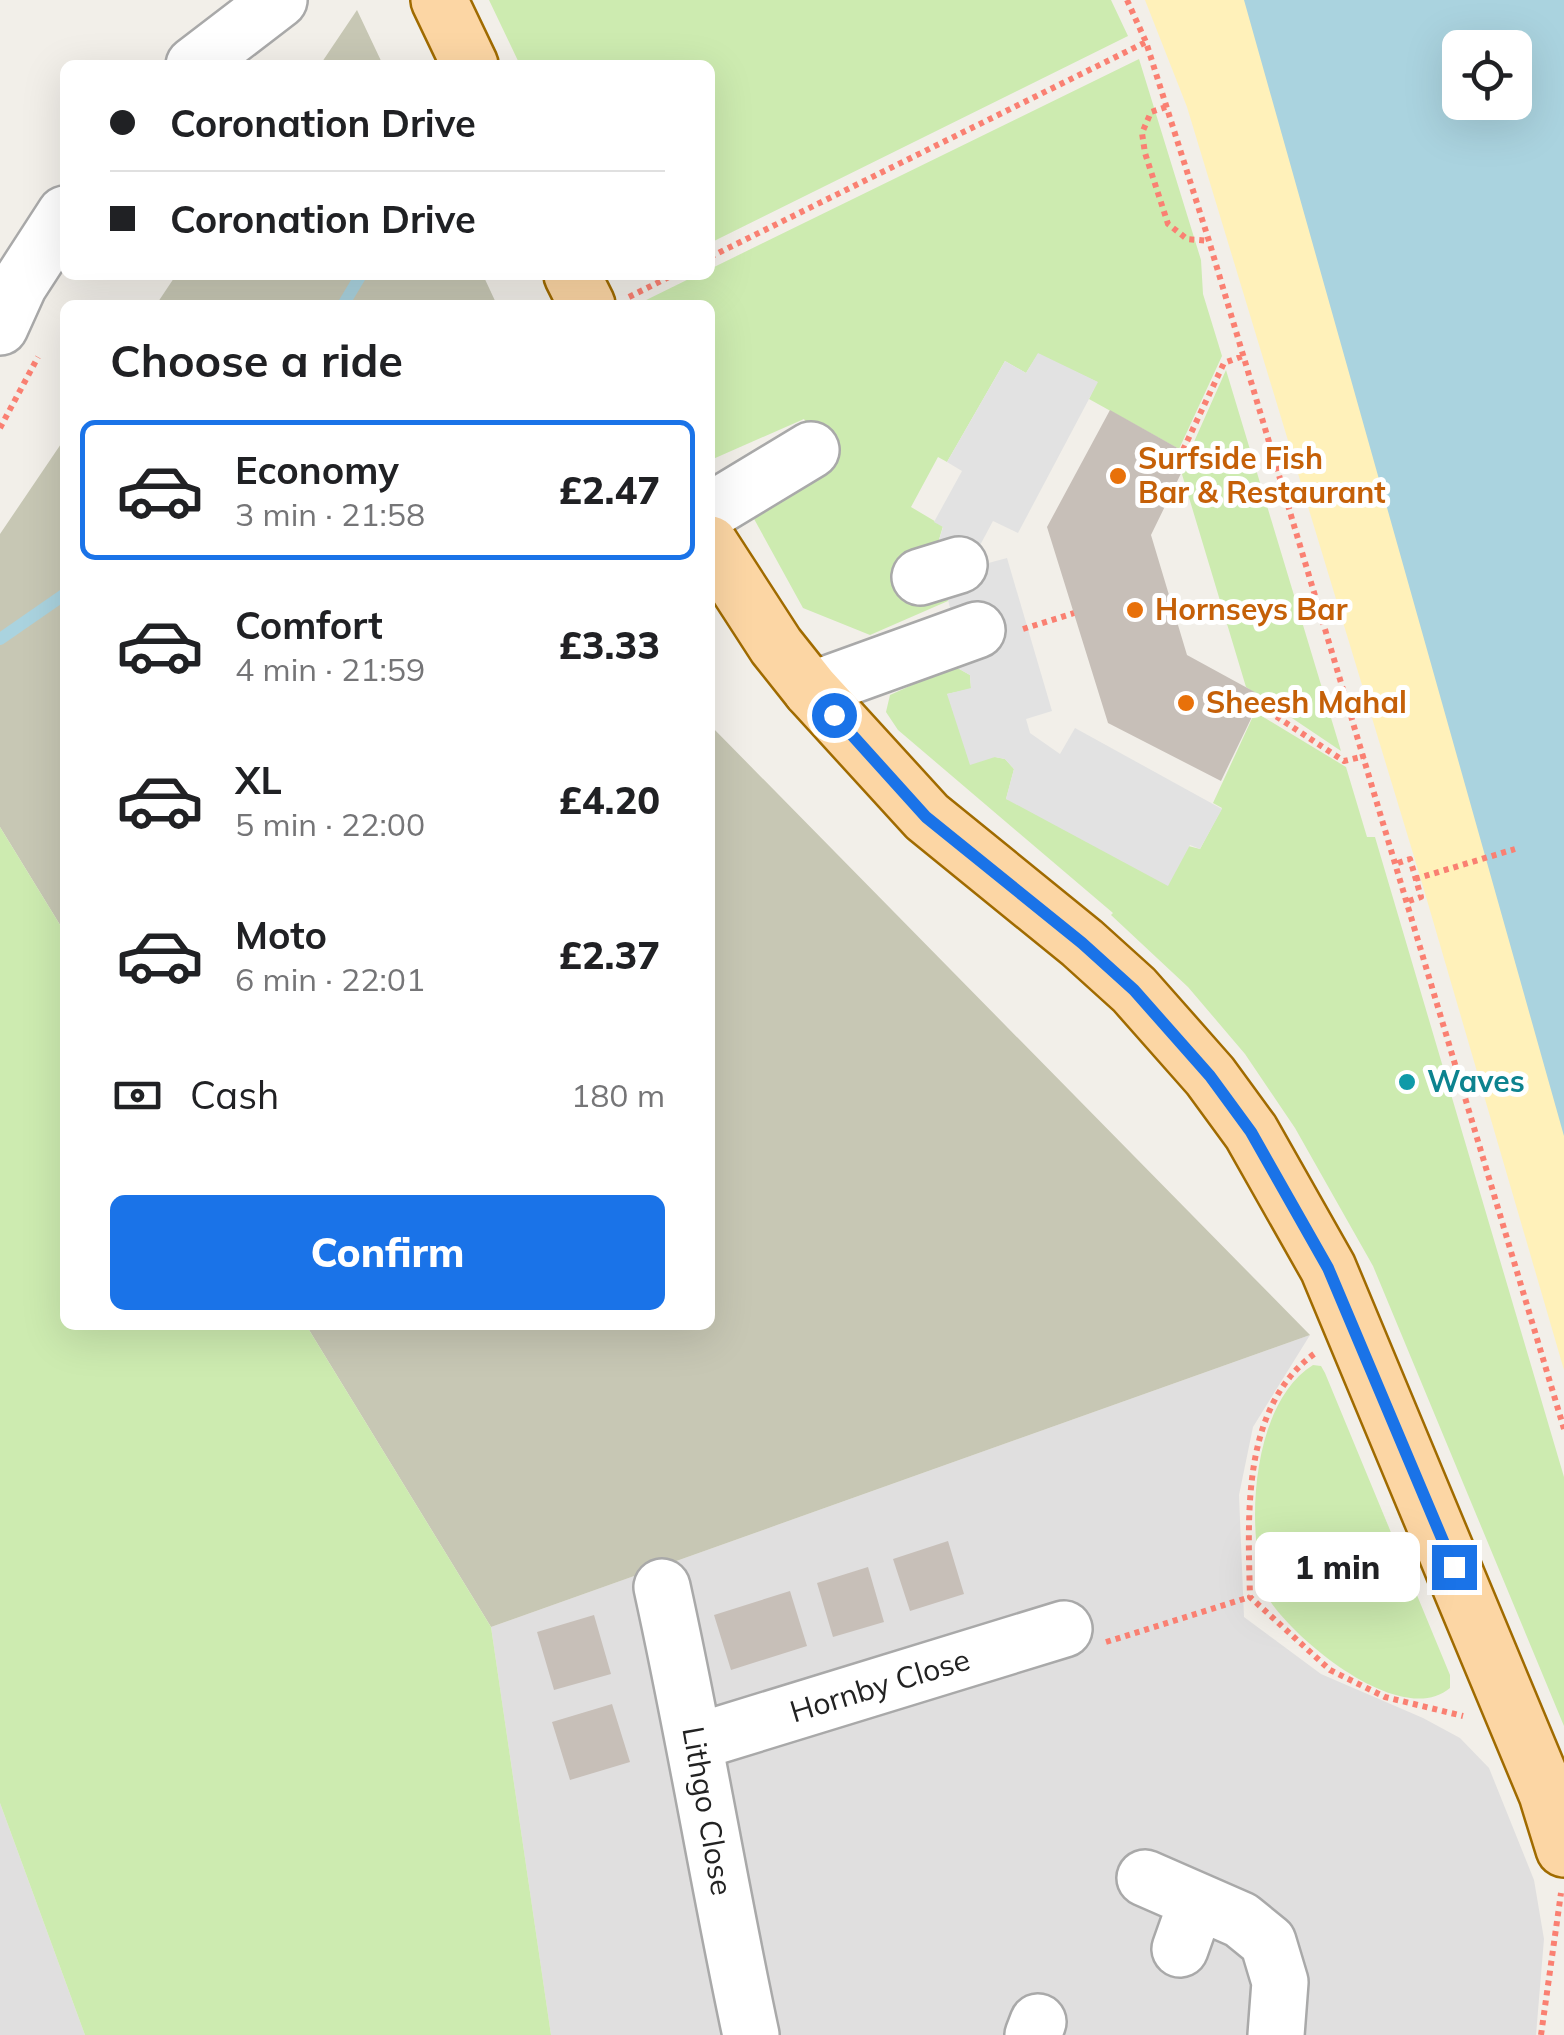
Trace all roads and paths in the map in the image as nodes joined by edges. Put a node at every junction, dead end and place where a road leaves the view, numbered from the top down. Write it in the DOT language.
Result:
graph roads {
  1 [pos="279,0"];
  2 [pos="439,0"];
  3 [pos="1127,0"];
  4 [pos="1146,42"];
  5 [pos="199,60"];
  6 [pos="468,60"];
  7 [pos="1166,107"];
  8 [pos="60,222"];
  9 [pos="1209,241"];
  10 [pos="715,254"];
  11 [pos="578,280"];
  12 [pos="660,280"];
  13 [pos="603,300"];
  14 [pos="610,300"];
  15 [pos="0,328"];
  16 [pos="1243,356"];
  17 [pos="811,450"];
  18 [pos="1183,450"];
  19 [pos="715,508"];
  20 [pos="715,552"];
  21 [pos="977,630"];
  22 [pos="810,690"];
  23 [pos="1268,711"];
  24 [pos="1365,756"];
  25 [pos="1515,849"];
  26 [pos="1398,863"];
  27 [pos="1416,879"];
  28 [pos="1409,901"];
  29 [pos="1355,1333"];
  30 [pos="1564,1429"];
  31 [pos="662,1588"];
  32 [pos="1250,1598"];
  33 [pos="1064,1630"];
  34 [pos="1509,1702"];
  35 [pos="696,1742"];
  36 [pos="1563,1870"];
  37 [pos="1145,1878"];
  38 [pos="752,2035"];
  39 [pos="1276,2035"];
  40 [pos="1541,2035"];
  1 -- 5 [label="street"];
  2 -- 6 [label="main road"];
  3 -- 4 [label="path"];
  4 -- 7 [label="path"];
  4 -- 10 [label="path"];
  7 -- 9 [label="path"];
  7 -- 9 [label="path"];
  8 -- 15 [label="street"];
  9 -- 16 [label="path"];
  11 -- 13 [label="main road"];
  12 -- 14 [label="path"];
  16 -- 18 [label="path"];
  16 -- 24 [label="path"];
  17 -- 19 [label="street"];
  20 -- 22 [label="main road"];
  21 -- 22 [label="street"];
  22 -- 29 [label="main road"];
  23 -- 24 [label="path"];
  24 -- 26 [label="path"];
  25 -- 27 [label="path"];
  26 -- 27 [label="path"];
  26 -- 28 [label="path"];
  27 -- 28 [label="path"];
  28 -- 30 [label="path"];
  29 -- 32 [label="path"];
  29 -- 34 [label="main road"];
  31 -- 35 [label="street, Lithgo Close"];
  32 -- 33 [label="path"];
  32 -- 34 [label="path"];
  33 -- 35 [label="street, Hornby Close"];
  34 -- 36 [label="main road"];
  35 -- 38 [label="street, Lithgo Close"];
  36 -- 40 [label="path"];
  37 -- 39 [label="street"];
}
